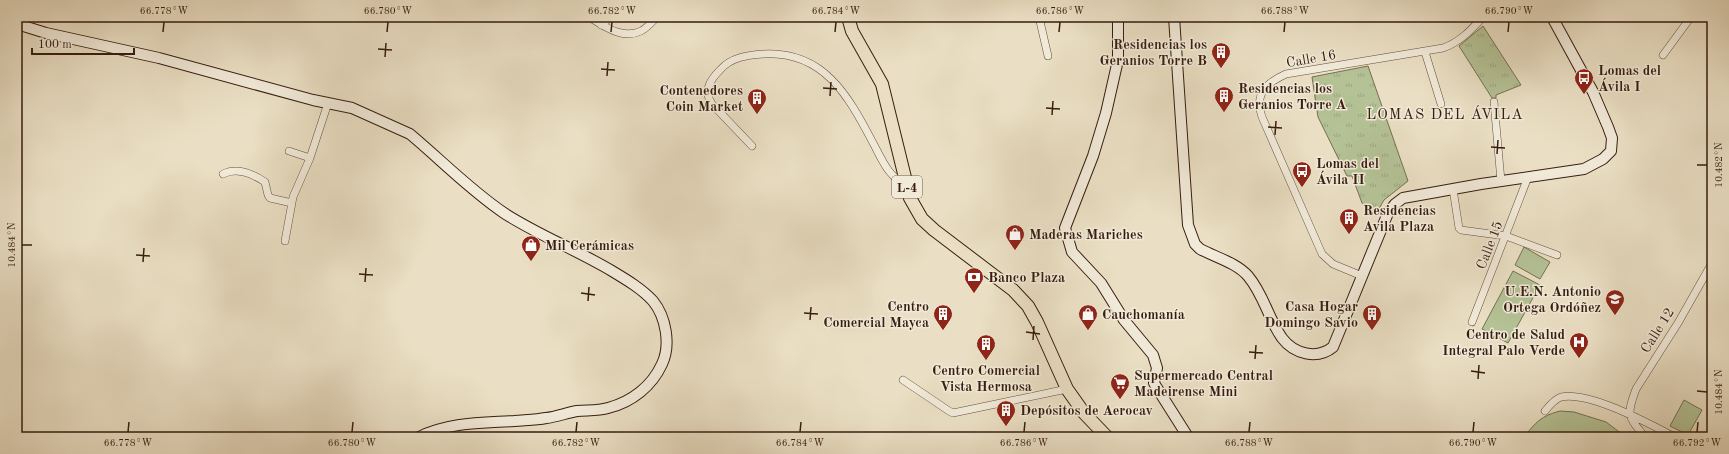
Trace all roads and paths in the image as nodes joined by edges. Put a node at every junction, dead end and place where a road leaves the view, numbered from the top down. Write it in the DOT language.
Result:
graph roads {
  1 [pos="589,17"];
  2 [pos="611,17"];
  3 [pos="657,17"];
  4 [pos="848,17"];
  5 [pos="1039,17"];
  6 [pos="1118,17"];
  7 [pos="1174,17"];
  8 [pos="1483,17"];
  9 [pos="1552,17"];
  10 [pos="1691,17"];
  11 [pos="17,24"];
  12 [pos="601,25"];
  13 [pos="1425,52"];
  14 [pos="1663,55"];
  15 [pos="1048,56"];
  16 [pos="1494,102"];
  17 [pos="328,103"];
  18 [pos="1441,104"];
  19 [pos="752,146"];
  20 [pos="289,151"];
  21 [pos="310,158"];
  22 [pos="223,174"];
  23 [pos="1528,177"];
  24 [pos="1501,181"];
  25 [pos="907,186"];
  26 [pos="1453,188"];
  27 [pos="292,203"];
  28 [pos="1506,236"];
  29 [pos="286,240"];
  30 [pos="1557,255"];
  31 [pos="1712,263"];
  32 [pos="1362,276"];
  33 [pos="1472,322"];
  34 [pos="903,380"];
  35 [pos="1067,389"];
  36 [pos="1545,411"];
  37 [pos="1630,413"];
  38 [pos="419,437"];
  39 [pos="1107,437"];
  40 [pos="1188,437"];
  41 [pos="1645,437"];
  42 [pos="1675,437"];
  1 -- 12 [label="street"];
  2 -- 12 [label="street"];
  3 -- 12 [label="street"];
  4 -- 25 [label="main road, L-4"];
  5 -- 15 [label="street"];
  6 -- 40 [label="street"];
  7 -- 32 [label="street"];
  8 -- 13 [label="street, Calle 16"];
  9 -- 23 [label="street"];
  10 -- 14 [label="street"];
  11 -- 17 [label="street"];
  13 -- 18 [label="street"];
  13 -- 32 [label="street, Calle 16"];
  16 -- 24 [label="street"];
  17 -- 21 [label="street"];
  17 -- 38 [label="street"];
  19 -- 25 [label="street"];
  20 -- 21 [label="street"];
  21 -- 27 [label="street"];
  22 -- 27 [label="street"];
  23 -- 24 [label="street"];
  23 -- 28 [label="street, Calle 15"];
  24 -- 26 [label="street"];
  25 -- 35 [label="main road, L-4"];
  26 -- 28 [label="street"];
  26 -- 32 [label="street"];
  27 -- 29 [label="street"];
  28 -- 30 [label="street"];
  28 -- 33 [label="street, Calle 15"];
  31 -- 37 [label="street, Calle 12"];
  34 -- 35 [label="street"];
  35 -- 39 [label="main road, L-4"];
  36 -- 37 [label="street"];
  37 -- 41 [label="street"];
  37 -- 42 [label="street"];
}
